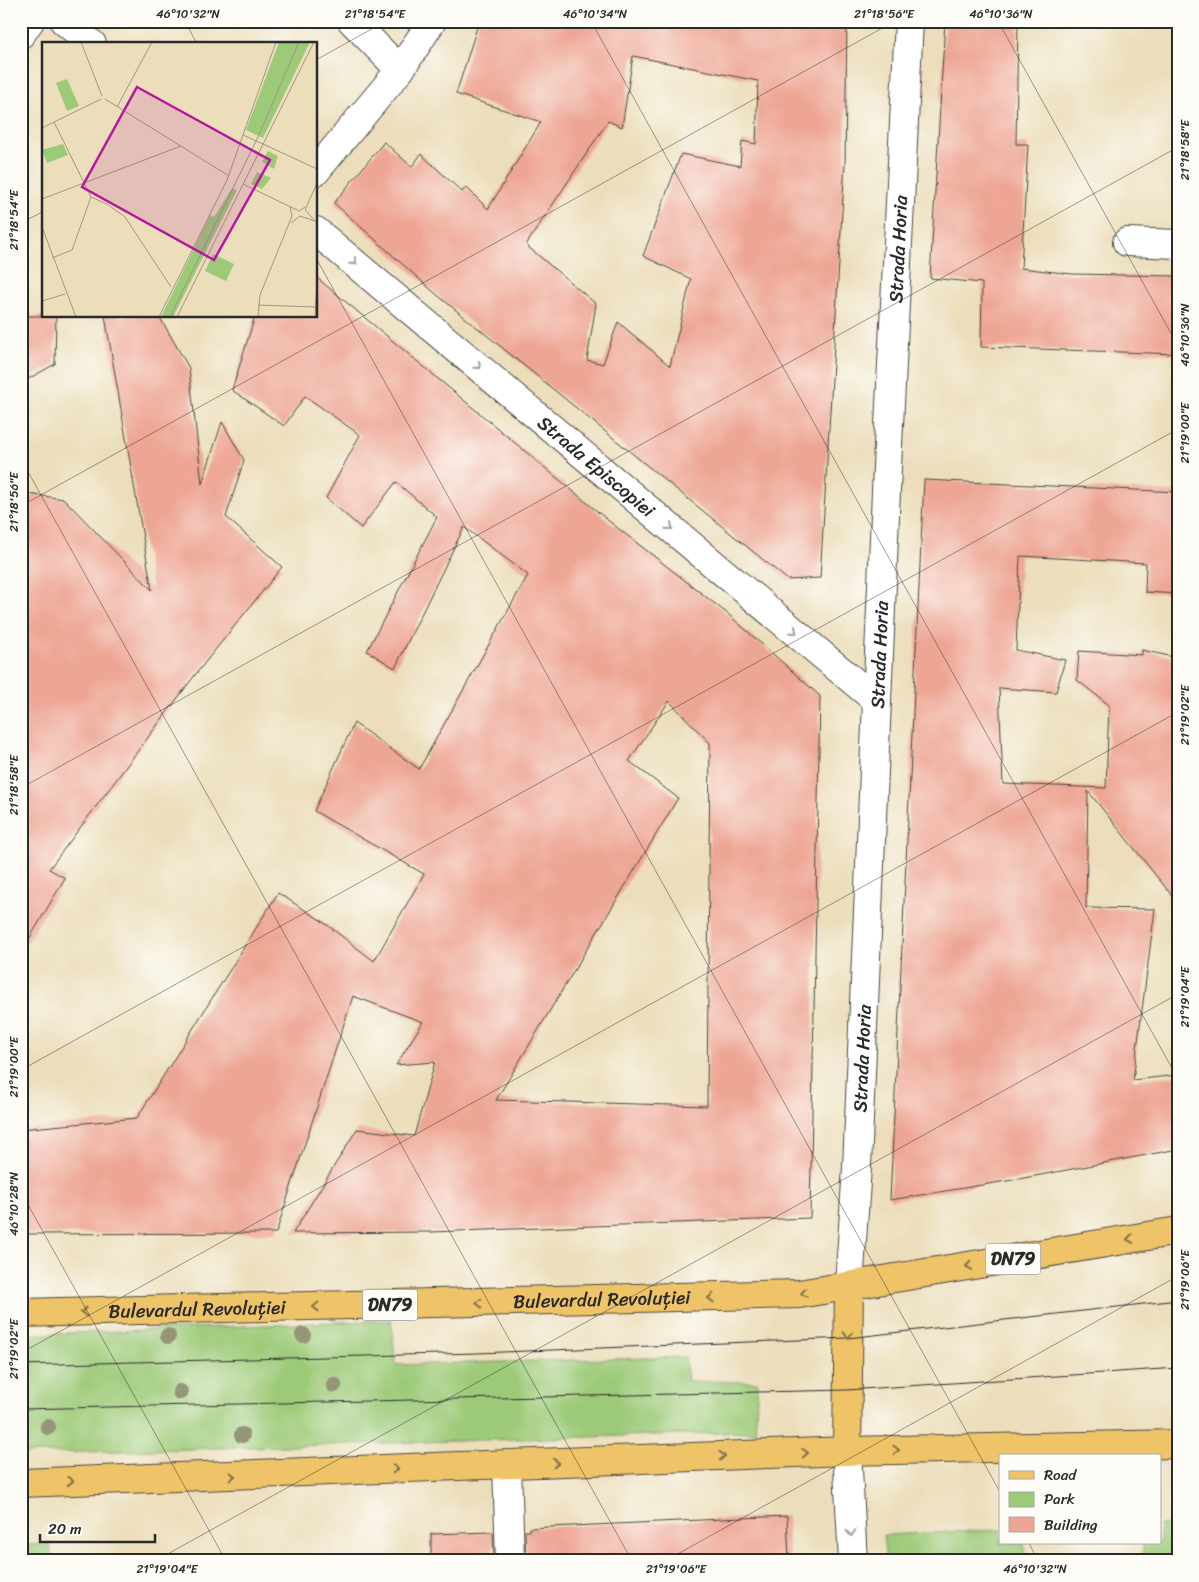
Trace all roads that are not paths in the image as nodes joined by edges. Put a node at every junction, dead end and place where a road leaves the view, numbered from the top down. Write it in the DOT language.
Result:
graph roads {
  1 [pos="30,21"];
  2 [pos="64,21"];
  3 [pos="352,21"];
  4 [pos="432,21"];
  5 [pos="910,21"];
  6 [pos="21,34"];
  7 [pos="90,42"];
  8 [pos="400,70"];
  9 [pos="318,169"];
  10 [pos="318,233"];
  11 [pos="1127,242"];
  12 [pos="1178,244"];
  13 [pos="878,701"];
  14 [pos="1178,1231"];
  15 [pos="848,1286"];
  16 [pos="21,1314"];
  17 [pos="1178,1444"];
  18 [pos="847,1451"];
  19 [pos="507,1464"];
  20 [pos="21,1483"];
  21 [pos="510,1561"];
  22 [pos="853,1561"];
  1 -- 6 [label="street"];
  2 -- 7 [label="street"];
  3 -- 8 [label="street"];
  4 -- 8 [label="street"];
  5 -- 13 [label="street, Strada Horia"];
  8 -- 9 [label="street"];
  10 -- 13 [label="street, Strada Episcopiei, one-way"];
  11 -- 12 [label="street"];
  13 -- 15 [label="street, Strada Horia"];
  14 -- 15 [label="main road, Bulevardul Revoluției / DN79, one-way"];
  15 -- 16 [label="main road, Bulevardul Revoluției / DN79, one-way"];
  15 -- 18 [label="main road, one-way"];
  18 -- 17 [label="main road, one-way"];
  19 -- 18 [label="main road, one-way"];
  18 -- 22 [label="street, one-way"];
  20 -- 19 [label="main road, one-way"];
  19 -- 21 [label="street"];
}
